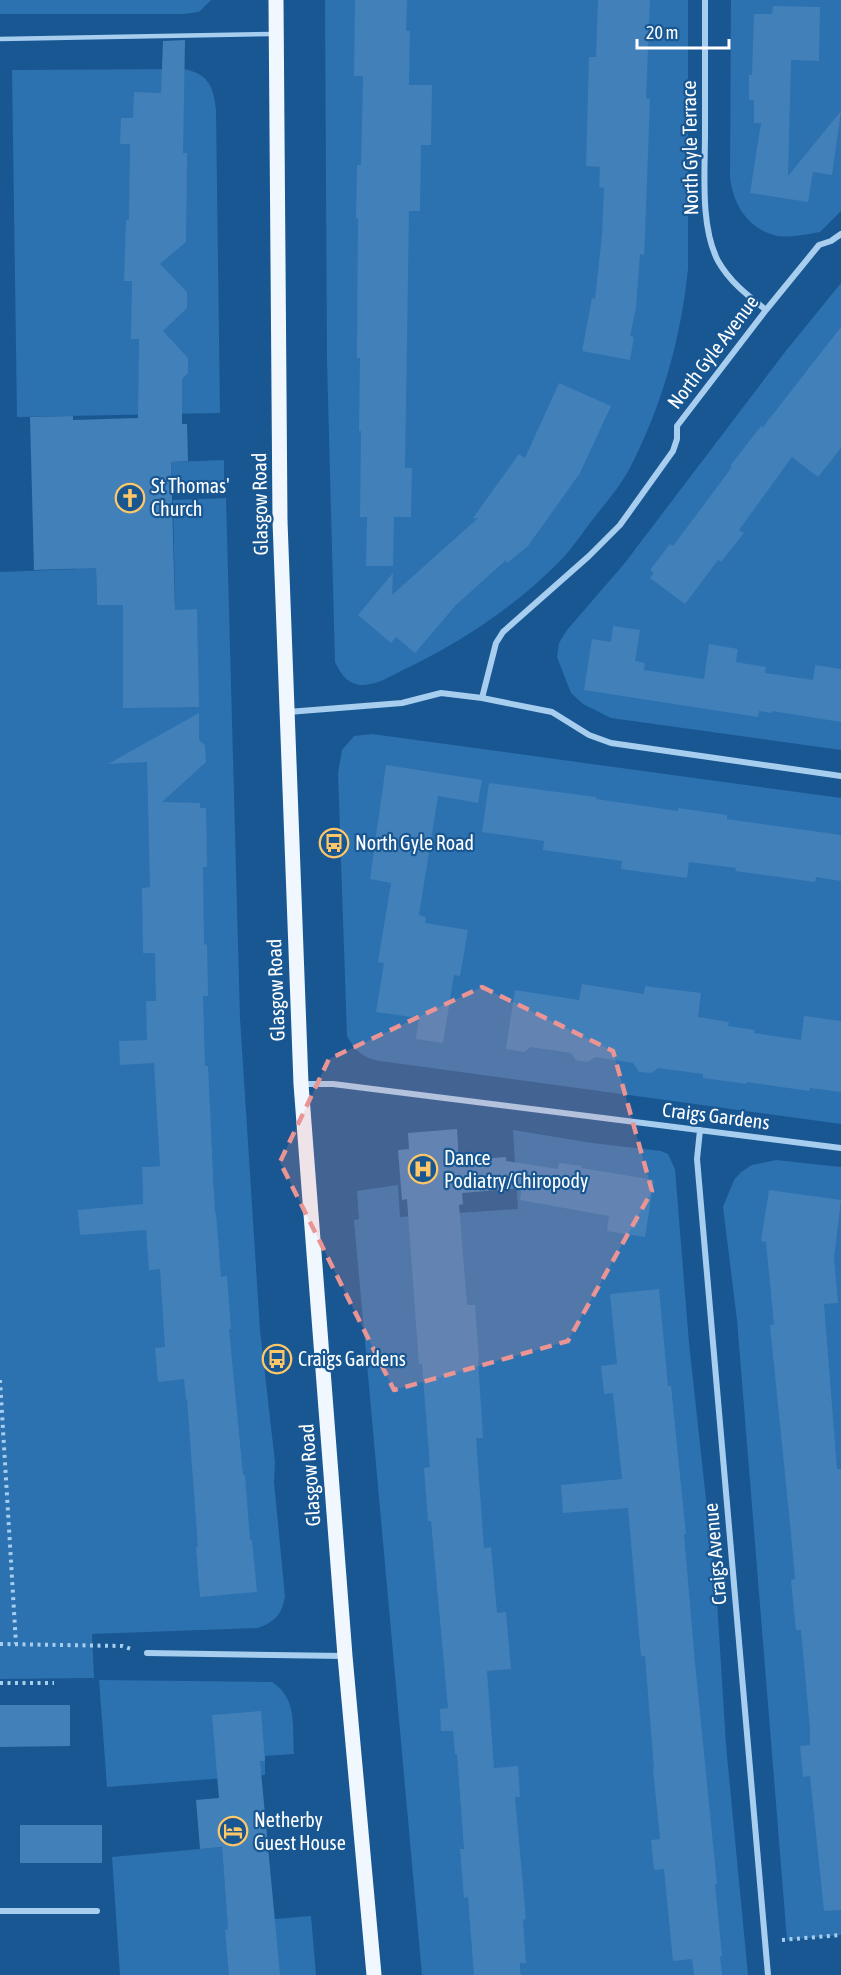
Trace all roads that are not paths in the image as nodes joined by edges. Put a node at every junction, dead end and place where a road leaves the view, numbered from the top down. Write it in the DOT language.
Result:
graph roads {
  1 [pos="276,0"];
  2 [pos="705,0"];
  3 [pos="276,34"];
  4 [pos="0,39"];
  5 [pos="841,234"];
  6 [pos="766,310"];
  7 [pos="482,698"];
  8 [pos="287,712"];
  9 [pos="841,776"];
  10 [pos="301,1084"];
  11 [pos="700,1130"];
  12 [pos="841,1148"];
  13 [pos="147,1653"];
  14 [pos="345,1656"];
  15 [pos="0,1911"];
  16 [pos="97,1911"];
  17 [pos="374,1975"];
  18 [pos="768,1975"];
  1 -- 3 [label="main road, Glasgow Road"];
  2 -- 6 [label="street, North Gyle Terrace"];
  3 -- 4 [label="lane"];
  3 -- 8 [label="main road, Glasgow Road"];
  5 -- 6 [label="street, North Gyle Avenue"];
  6 -- 7 [label="street, North Gyle Avenue"];
  7 -- 8 [label="street"];
  7 -- 9 [label="street"];
  8 -- 10 [label="main road, Glasgow Road"];
  10 -- 11 [label="street, Craigs Gardens"];
  10 -- 14 [label="main road, Glasgow Road"];
  11 -- 12 [label="street, Craigs Gardens"];
  11 -- 18 [label="street, Craigs Avenue"];
  13 -- 14 [label="street"];
  14 -- 17 [label="main road, Glasgow Road"];
  15 -- 16 [label="street"];
}
